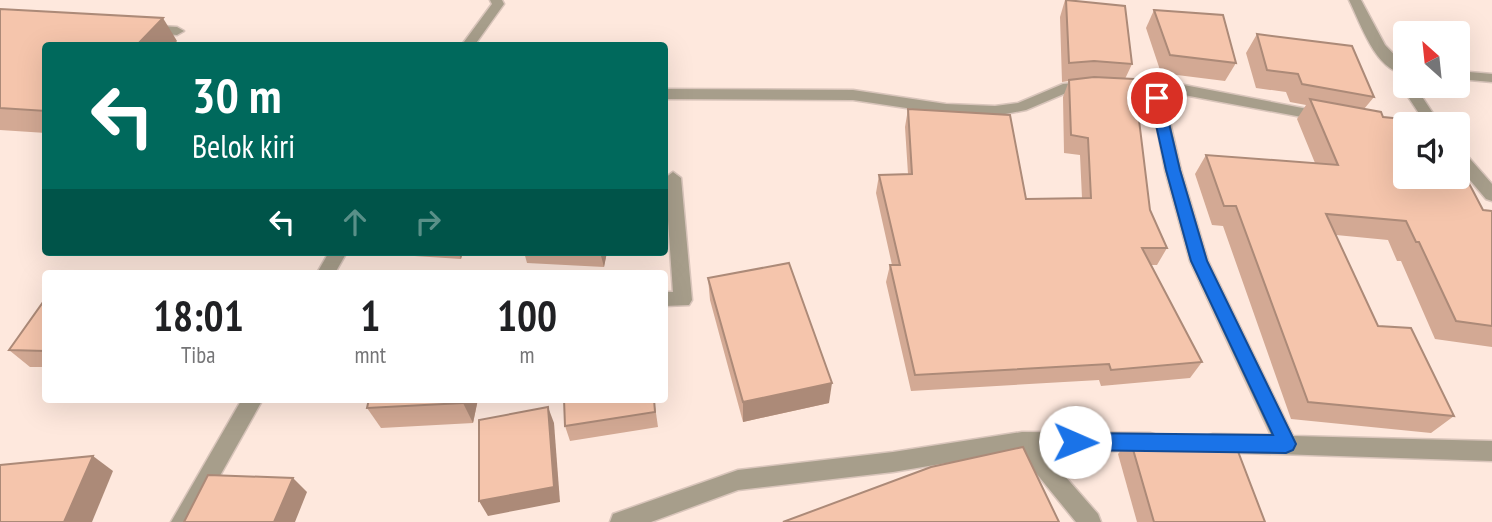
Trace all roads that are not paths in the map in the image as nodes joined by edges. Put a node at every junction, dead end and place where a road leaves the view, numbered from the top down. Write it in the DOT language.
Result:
graph roads {
  1 [pos="496,0"];
  2 [pos="1355,0"];
  3 [pos="136,28"];
  4 [pos="177,31"];
  5 [pos="470,42"];
  6 [pos="1393,62"];
  7 [pos="1470,76"];
  8 [pos="1492,78"];
  9 [pos="1164,92"];
  10 [pos="668,94"];
  11 [pos="1340,119"];
  12 [pos="1470,170"];
  13 [pos="673,178"];
  14 [pos="1492,195"];
  15 [pos="668,299"];
  16 [pos="251,403"];
  17 [pos="1022,441"];
  18 [pos="1286,444"];
  19 [pos="1492,451"];
  20 [pos="183,522"];
  21 [pos="621,522"];
  22 [pos="1090,522"];
  1 -- 5 [label="street"];
  2 -- 6 [label="street"];
  3 -- 4 [label="street"];
  7 -- 8 [label="street"];
  9 -- 10 [label="street"];
  9 -- 11 [label="street"];
  9 -- 18 [label="street"];
  12 -- 14 [label="street"];
  13 -- 15 [label="street"];
  16 -- 20 [label="street"];
  17 -- 18 [label="street"];
  17 -- 21 [label="street"];
  17 -- 22 [label="street"];
  18 -- 19 [label="street"];
}
